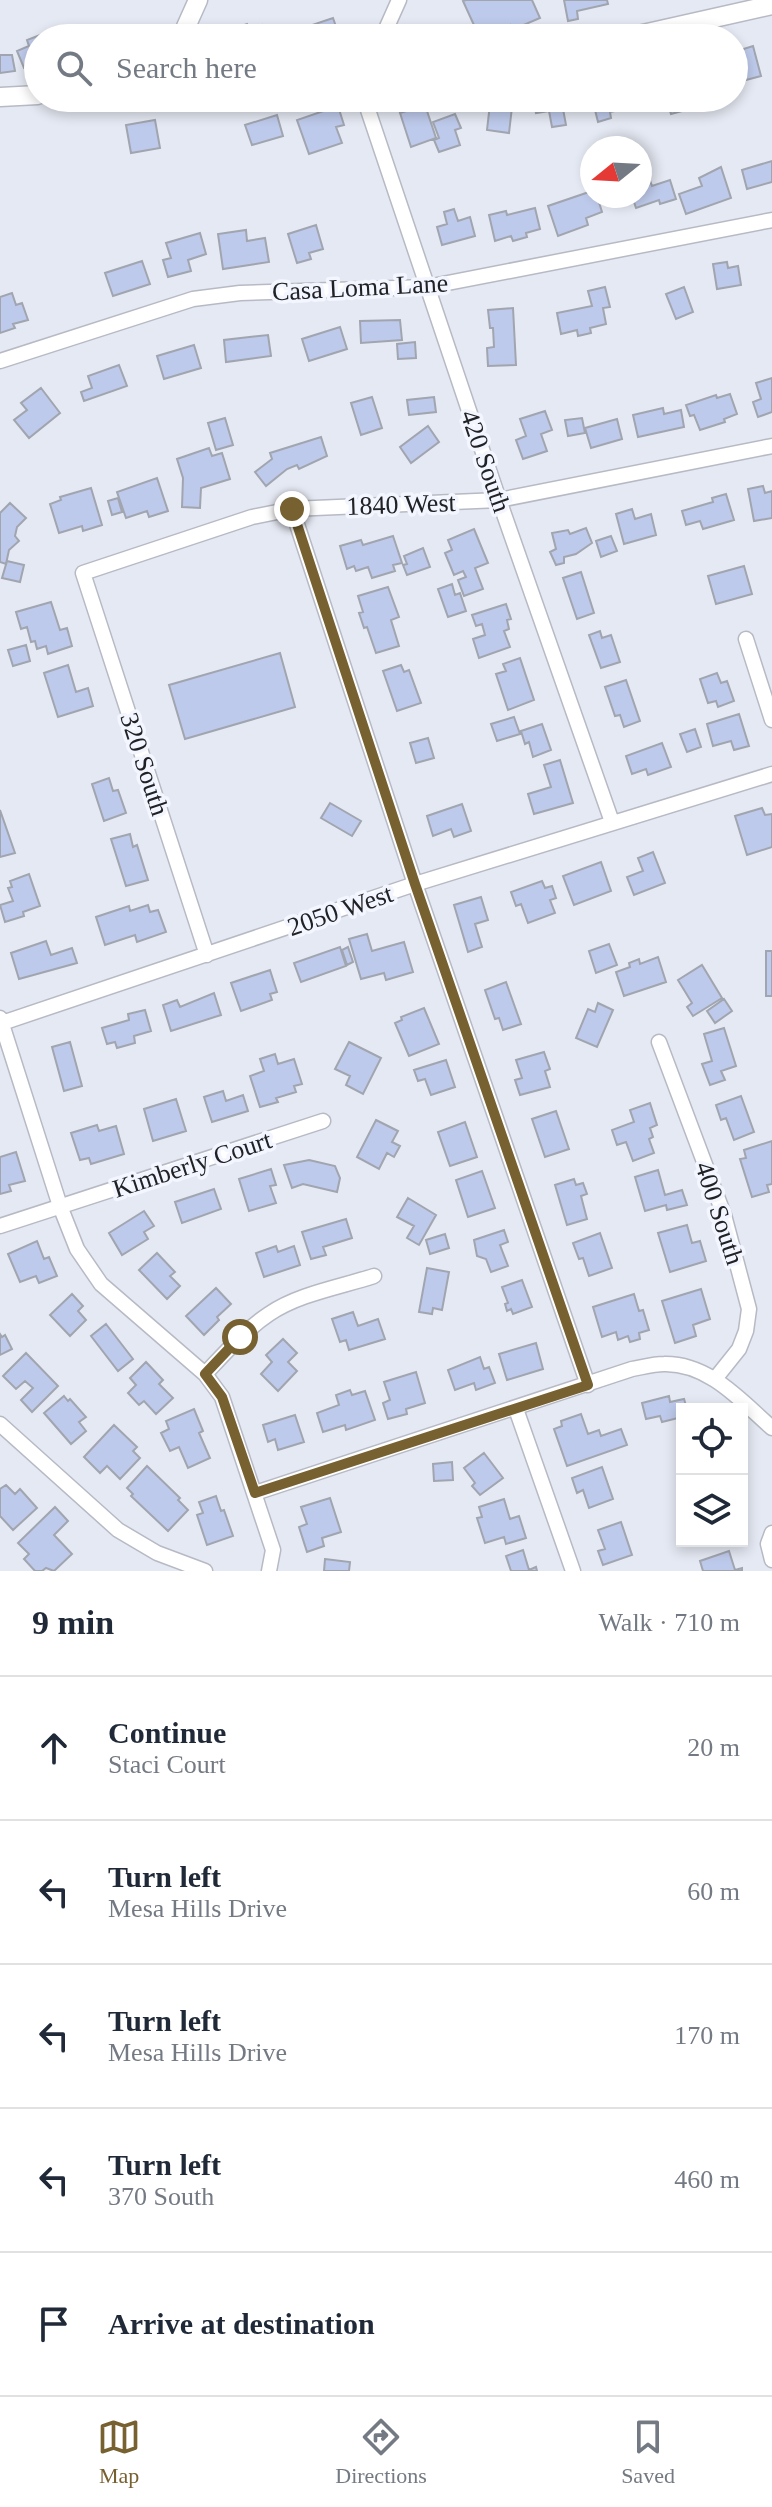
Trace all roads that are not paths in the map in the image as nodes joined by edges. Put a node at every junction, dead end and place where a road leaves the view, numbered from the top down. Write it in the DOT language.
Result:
graph roads {
  1 [pos="198,0"];
  2 [pos="399,0"];
  3 [pos="772,5"];
  4 [pos="187,24"];
  5 [pos="388,24"];
  6 [pos="687,24"];
  7 [pos="24,96"];
  8 [pos="0,97"];
  9 [pos="369,112"];
  10 [pos="772,220"];
  11 [pos="427,287"];
  12 [pos="0,361"];
  13 [pos="772,446"];
  14 [pos="499,500"];
  15 [pos="292,509"];
  16 [pos="83,573"];
  17 [pos="746,639"];
  18 [pos="772,720"];
  19 [pos="772,774"];
  20 [pos="612,822"];
  21 [pos="415,884"];
  22 [pos="207,955"];
  23 [pos="1,1021"];
  24 [pos="659,1042"];
  25 [pos="323,1121"];
  26 [pos="60,1206"];
  27 [pos="0,1226"];
  28 [pos="374,1276"];
  29 [pos="205,1374"];
  30 [pos="715,1379"];
  31 [pos="588,1385"];
  32 [pos="516,1409"];
  33 [pos="0,1424"];
  34 [pos="772,1428"];
  35 [pos="255,1493"];
  36 [pos="772,1533"];
  37 [pos="772,1560"];
  38 [pos="205,1571"];
  39 [pos="269,1571"];
  40 [pos="573,1571"];
  1 -- 4 [label="street"];
  2 -- 5 [label="street"];
  3 -- 6 [label="street"];
  7 -- 8 [label="street"];
  9 -- 11 [label="street, 420 South"];
  10 -- 11 [label="street, Casa Loma Lane"];
  11 -- 12 [label="street, Casa Loma Lane"];
  11 -- 14 [label="street, 420 South"];
  13 -- 14 [label="street, 1840 West"];
  14 -- 15 [label="street, 1840 West"];
  14 -- 20 [label="street, 420 South"];
  15 -- 16 [label="street, 1840 West"];
  15 -- 21 [label="street"];
  16 -- 22 [label="street, 320 South"];
  17 -- 18 [label="street"];
  19 -- 20 [label="street, 2050 West"];
  20 -- 21 [label="street, 2050 West"];
  21 -- 22 [label="street, 2050 West"];
  21 -- 31 [label="street"];
  22 -- 23 [label="street, 2050 West"];
  23 -- 26 [label="street"];
  24 -- 30 [label="street, 400 South"];
  25 -- 26 [label="street, Kimberly Court"];
  26 -- 27 [label="street, Kimberly Court"];
  26 -- 29 [label="street"];
  28 -- 29 [label="street"];
  29 -- 35 [label="street"];
  30 -- 31 [label="street"];
  30 -- 34 [label="street"];
  31 -- 32 [label="street"];
  32 -- 35 [label="street"];
  32 -- 40 [label="street"];
  33 -- 38 [label="street"];
  35 -- 39 [label="street"];
  36 -- 37 [label="street"];
}
